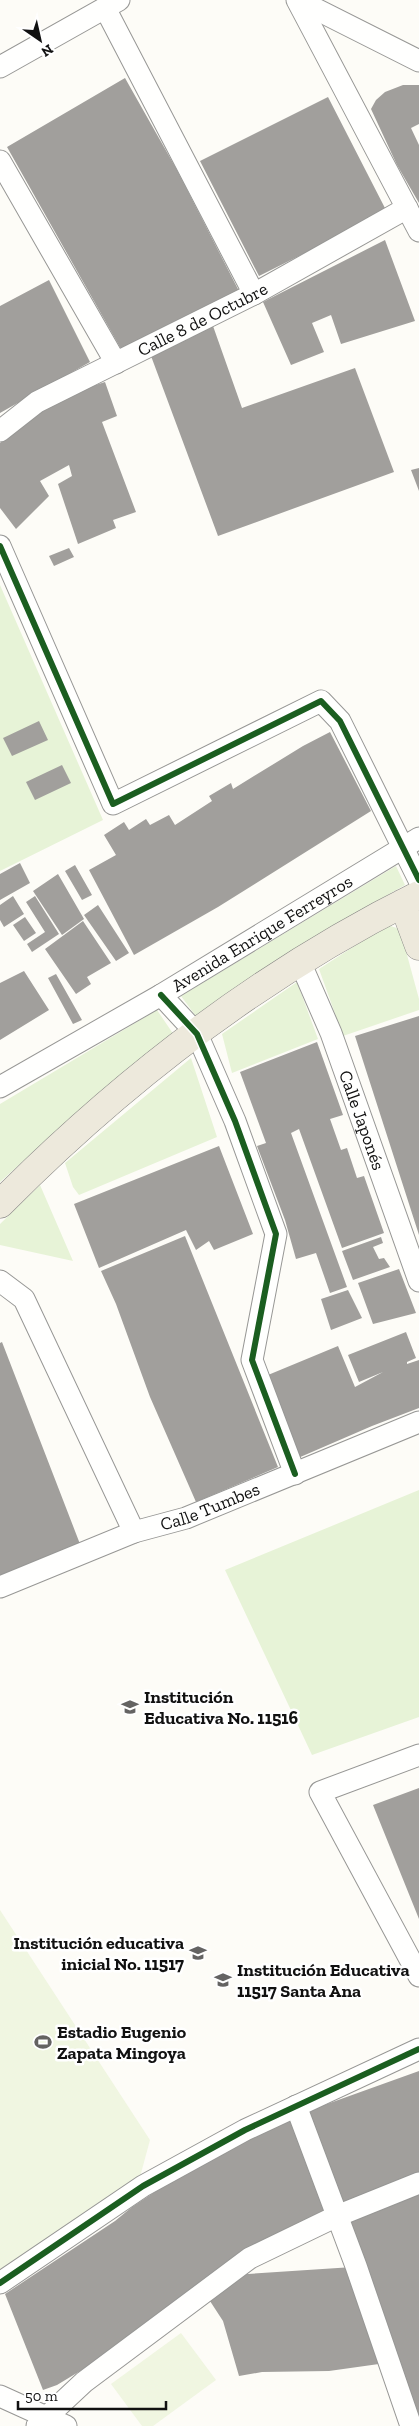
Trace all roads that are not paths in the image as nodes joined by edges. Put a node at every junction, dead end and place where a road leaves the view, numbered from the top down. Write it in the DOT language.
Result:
graph roads {
  1 [pos="298,0"];
  2 [pos="112,4"];
  3 [pos="419,61"];
  4 [pos="0,67"];
  5 [pos="0,161"];
  6 [pos="407,208"];
  7 [pos="419,231"];
  8 [pos="254,294"];
  9 [pos="116,363"];
  10 [pos="0,431"];
  11 [pos="0,546"];
  12 [pos="411,844"];
  13 [pos="419,880"];
  14 [pos="411,899"];
  15 [pos="419,946"];
  16 [pos="300,962"];
  17 [pos="161,995"];
  18 [pos="197,1034"];
  19 [pos="0,1087"];
  20 [pos="0,1204"];
  21 [pos="0,1281"];
  22 [pos="419,1281"];
  23 [pos="419,1422"];
  24 [pos="295,1474"];
  25 [pos="134,1532"];
  26 [pos="0,1587"];
  27 [pos="419,1754"];
  28 [pos="419,1976"];
  29 [pos="419,2049"];
  30 [pos="296,2106"];
  31 [pos="419,2184"];
  32 [pos="337,2216"];
  33 [pos="0,2283"];
  34 [pos="0,2396"];
  35 [pos="41,2422"];
  36 [pos="66,2426"];
  37 [pos="410,2426"];
  1 -- 3 [label="street"];
  1 -- 6 [label="street"];
  2 -- 4 [label="street"];
  2 -- 8 [label="street"];
  5 -- 9 [label="street"];
  6 -- 7 [label="street"];
  6 -- 8 [label="street, Calle 8 de Octubre"];
  8 -- 9 [label="street, Calle 8 de Octubre"];
  9 -- 10 [label="street, Calle 8 de Octubre"];
  11 -- 12 [label="street"];
  12 -- 13 [label="street"];
  12 -- 17 [label="street, Avenida Enrique Ferreyros"];
  14 -- 15 [label="main road"];
  14 -- 16 [label="main road"];
  16 -- 18 [label="main road"];
  16 -- 22 [label="street, Calle Japonés"];
  17 -- 18 [label="street"];
  17 -- 19 [label="street, Avenida Enrique Ferreyros"];
  18 -- 20 [label="main road"];
  18 -- 24 [label="street"];
  21 -- 25 [label="street"];
  23 -- 24 [label="street, Calle Tumbes"];
  24 -- 25 [label="street, Calle Tumbes"];
  25 -- 26 [label="street, Calle Tumbes"];
  27 -- 28 [label="street"];
  29 -- 30 [label="street"];
  30 -- 32 [label="street"];
  30 -- 33 [label="street"];
  31 -- 32 [label="street"];
  32 -- 35 [label="street"];
  32 -- 37 [label="street"];
  34 -- 35 [label="street"];
  35 -- 36 [label="street"];
}
